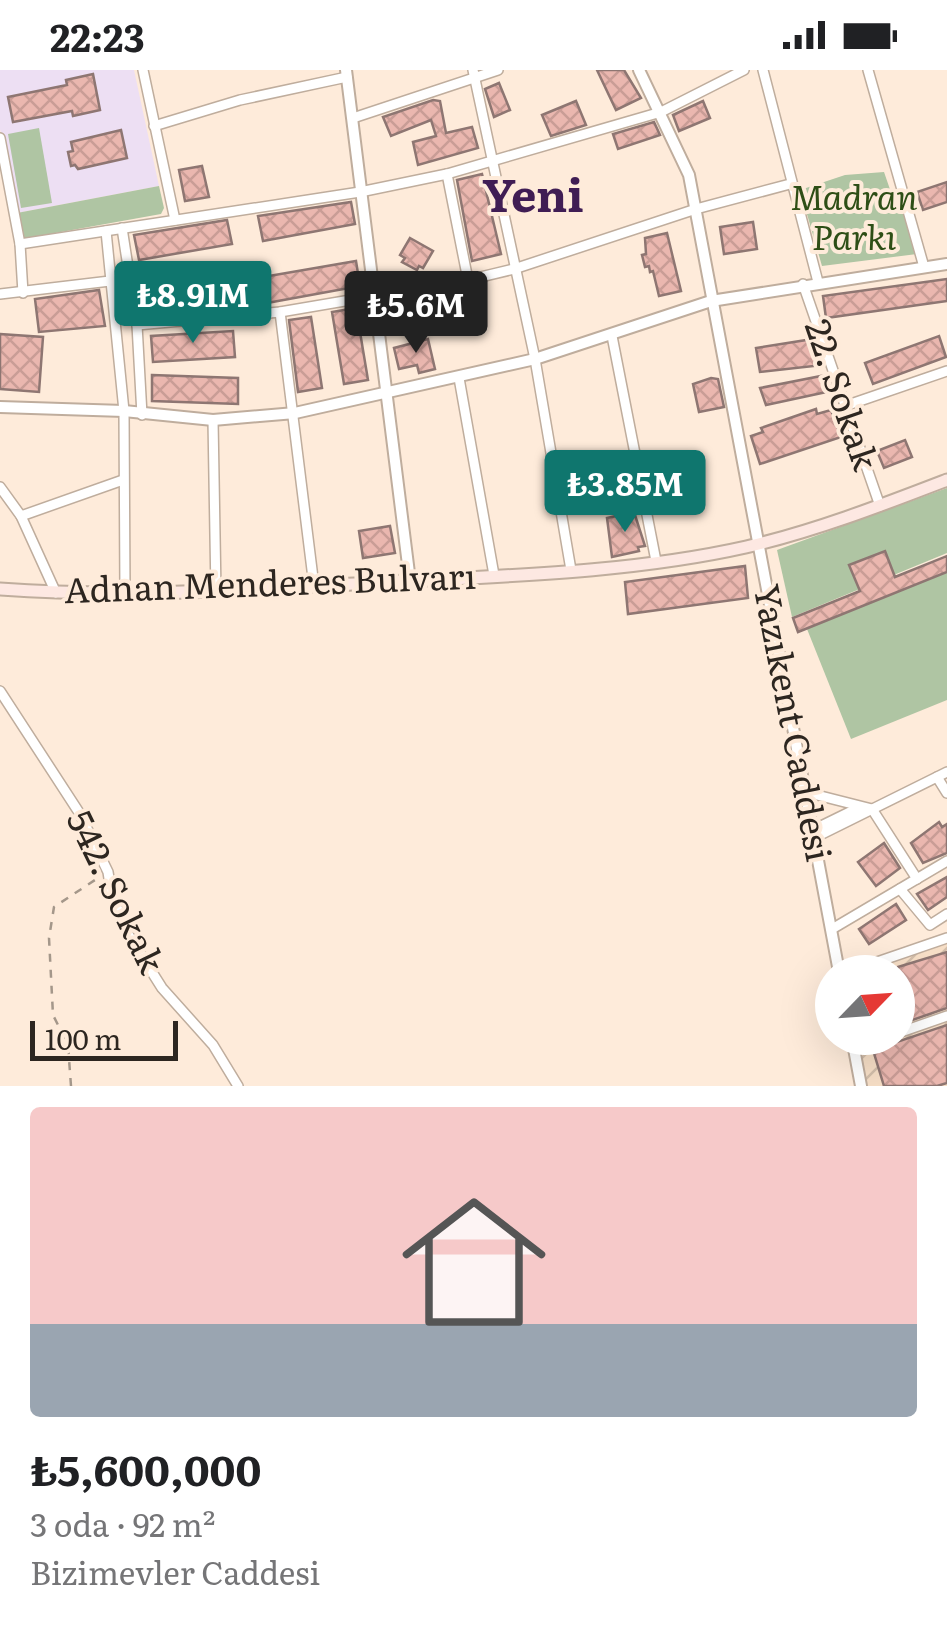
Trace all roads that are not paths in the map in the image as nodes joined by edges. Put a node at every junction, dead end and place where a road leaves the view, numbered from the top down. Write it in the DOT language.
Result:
graph roads {
  1 [pos="143,70"];
  2 [pos="498,70"];
  3 [pos="639,70"];
  4 [pos="744,70"];
  5 [pos="762,70"];
  6 [pos="868,70"];
  7 [pos="346,74"];
  8 [pos="474,74"];
  9 [pos="661,112"];
  10 [pos="353,118"];
  11 [pos="154,126"];
  12 [pos="0,138"];
  13 [pos="492,162"];
  14 [pos="446,174"];
  15 [pos="790,184"];
  16 [pos="360,192"];
  17 [pos="696,208"];
  18 [pos="175,220"];
  19 [pos="122,228"];
  20 [pos="106,231"];
  21 [pos="20,244"];
  22 [pos="947,264"];
  23 [pos="924,267"];
  24 [pos="514,269"];
  25 [pos="468,280"];
  26 [pos="110,281"];
  27 [pos="818,282"];
  28 [pos="802,284"];
  29 [pos="22,292"];
  30 [pos="0,294"];
  31 [pos="374,296"];
  32 [pos="711,301"];
  33 [pos="280,312"];
  34 [pos="137,325"];
  35 [pos="612,336"];
  36 [pos="535,358"];
  37 [pos="947,371"];
  38 [pos="459,378"];
  39 [pos="388,393"];
  40 [pos="845,406"];
  41 [pos="0,407"];
  42 [pos="124,411"];
  43 [pos="295,412"];
  44 [pos="142,415"];
  45 [pos="212,420"];
  46 [pos="124,480"];
  47 [pos="947,480"];
  48 [pos="0,487"];
  49 [pos="880,506"];
  50 [pos="21,516"];
  51 [pos="757,544"];
  52 [pos="656,561"];
  53 [pos="571,570"];
  54 [pos="494,576"];
  55 [pos="410,580"];
  56 [pos="314,586"];
  57 [pos="0,589"];
  58 [pos="56,593"];
  59 [pos="216,593"];
  60 [pos="126,594"];
  61 [pos="0,692"];
  62 [pos="942,774"];
  63 [pos="805,792"];
  64 [pos="947,793"];
  65 [pos="867,808"];
  66 [pos="814,834"];
  67 [pos="947,861"];
  68 [pos="917,879"];
  69 [pos="900,890"];
  70 [pos="947,914"];
  71 [pos="832,929"];
  72 [pos="947,938"];
  73 [pos="837,955"];
  74 [pos="898,955"];
  75 [pos="947,1016"];
  76 [pos="915,1027"];
  77 [pos="855,1055"];
  78 [pos="238,1086"];
  79 [pos="860,1086"];
  1 -- 11 [label="street"];
  2 -- 8 [label="street"];
  3 -- 9 [label="street, Yazıkent Caddesi"];
  4 -- 9 [label="street"];
  5 -- 15 [label="street"];
  6 -- 23 [label="street"];
  7 -- 10 [label="street"];
  7 -- 11 [label="street"];
  8 -- 10 [label="street"];
  8 -- 13 [label="street"];
  9 -- 13 [label="street"];
  9 -- 17 [label="street, Yazıkent Caddesi"];
  10 -- 16 [label="street"];
  11 -- 18 [label="street"];
  12 -- 21 [label="street"];
  13 -- 14 [label="street"];
  13 -- 24 [label="street"];
  14 -- 16 [label="street"];
  14 -- 25 [label="street"];
  15 -- 17 [label="street"];
  15 -- 27 [label="street"];
  16 -- 18 [label="street"];
  16 -- 31 [label="street"];
  17 -- 24 [label="street"];
  17 -- 32 [label="street, Yazıkent Caddesi"];
  18 -- 19 [label="street"];
  19 -- 20 [label="street"];
  19 -- 34 [label="street"];
  20 -- 21 [label="street"];
  20 -- 26 [label="street"];
  21 -- 29 [label="street"];
  22 -- 23 [label="street"];
  23 -- 27 [label="street"];
  24 -- 25 [label="street"];
  24 -- 36 [label="street"];
  25 -- 31 [label="street"];
  26 -- 29 [label="street"];
  26 -- 42 [label="street"];
  27 -- 28 [label="street"];
  28 -- 32 [label="street"];
  28 -- 40 [label="street, 22. Sokak"];
  29 -- 30 [label="street"];
  31 -- 33 [label="street"];
  31 -- 39 [label="street"];
  32 -- 35 [label="street"];
  32 -- 51 [label="street, Yazıkent Caddesi"];
  33 -- 34 [label="street"];
  33 -- 43 [label="street"];
  34 -- 44 [label="street"];
  35 -- 36 [label="street"];
  35 -- 52 [label="street"];
  36 -- 38 [label="street"];
  36 -- 53 [label="street"];
  37 -- 40 [label="street"];
  38 -- 39 [label="street"];
  38 -- 54 [label="street"];
  39 -- 43 [label="street"];
  39 -- 55 [label="street"];
  40 -- 49 [label="street, 22. Sokak"];
  41 -- 42 [label="street"];
  42 -- 44 [label="street"];
  42 -- 46 [label="street"];
  43 -- 45 [label="street"];
  43 -- 56 [label="street"];
  44 -- 45 [label="street"];
  45 -- 59 [label="street"];
  46 -- 50 [label="street"];
  46 -- 60 [label="street"];
  47 -- 49 [label="main road, Adnan Menderes Bulvarı"];
  48 -- 50 [label="street"];
  49 -- 51 [label="main road, Adnan Menderes Bulvarı"];
  50 -- 58 [label="street"];
  51 -- 52 [label="main road, Adnan Menderes Bulvarı"];
  51 -- 63 [label="street, Yazıkent Caddesi"];
  52 -- 53 [label="main road, Adnan Menderes Bulvarı"];
  53 -- 54 [label="main road, Adnan Menderes Bulvarı"];
  54 -- 55 [label="main road, Adnan Menderes Bulvarı"];
  55 -- 56 [label="main road, Adnan Menderes Bulvarı"];
  56 -- 59 [label="main road, Adnan Menderes Bulvarı"];
  57 -- 58 [label="main road, Adnan Menderes Bulvarı"];
  58 -- 60 [label="main road, Adnan Menderes Bulvarı"];
  59 -- 60 [label="main road, Adnan Menderes Bulvarı"];
  61 -- 78 [label="street, 542. Sokak"];
  62 -- 64 [label="street"];
  62 -- 65 [label="street"];
  63 -- 65 [label="street"];
  63 -- 66 [label="street, Yazıkent Caddesi"];
  65 -- 66 [label="street"];
  65 -- 68 [label="street"];
  66 -- 71 [label="street, Yazıkent Caddesi"];
  67 -- 68 [label="street"];
  68 -- 69 [label="street"];
  69 -- 70 [label="street"];
  69 -- 71 [label="street"];
  71 -- 73 [label="street, Yazıkent Caddesi"];
  72 -- 74 [label="street"];
  75 -- 76 [label="street"];
  77 -- 79 [label="street"];
}
